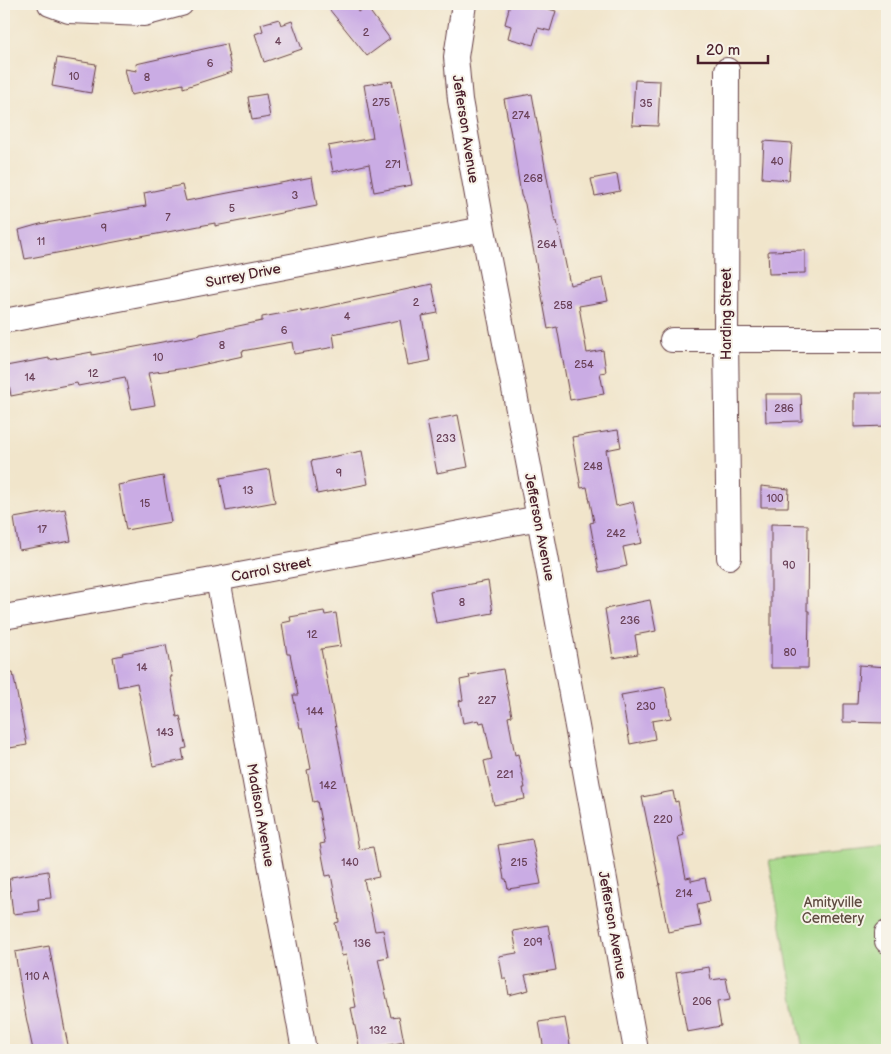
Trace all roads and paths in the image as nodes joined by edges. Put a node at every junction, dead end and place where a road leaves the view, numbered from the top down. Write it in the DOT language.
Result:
graph roads {
  1 [pos="50,4"];
  2 [pos="181,4"];
  3 [pos="464,4"];
  4 [pos="727,70"];
  5 [pos="483,229"];
  6 [pos="4,321"];
  7 [pos="672,340"];
  8 [pos="726,340"];
  9 [pos="887,340"];
  10 [pos="539,518"];
  11 [pos="729,557"];
  12 [pos="218,579"];
  13 [pos="4,618"];
  14 [pos="887,933"];
  15 [pos="887,941"];
  16 [pos="304,1050"];
  17 [pos="636,1050"];
  1 -- 2 [label="street"];
  3 -- 5 [label="street, Jefferson Avenue"];
  4 -- 8 [label="street, Harding Street"];
  5 -- 6 [label="street, Surrey Drive"];
  5 -- 10 [label="street, Jefferson Avenue"];
  7 -- 8 [label="street"];
  8 -- 9 [label="street"];
  8 -- 11 [label="street, Harding Street"];
  10 -- 12 [label="street, Carrol Street"];
  10 -- 17 [label="street, Jefferson Avenue"];
  12 -- 13 [label="street, Carrol Street"];
  12 -- 16 [label="street, Madison Avenue"];
  14 -- 15 [label="street"];
}
